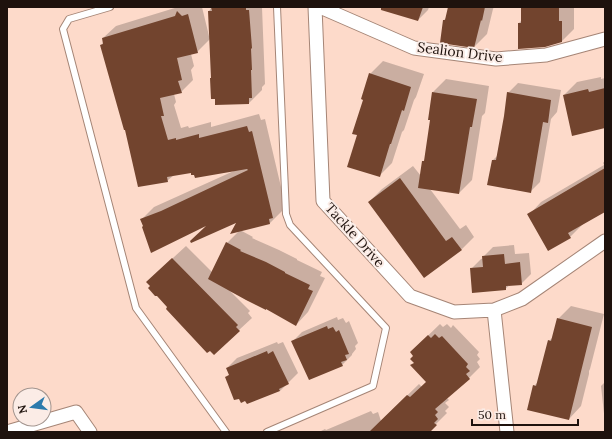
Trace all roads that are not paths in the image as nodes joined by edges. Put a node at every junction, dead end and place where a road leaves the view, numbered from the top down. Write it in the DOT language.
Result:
graph roads {
  1 [pos="110,7"];
  2 [pos="277,7"];
  3 [pos="315,7"];
  4 [pos="320,7"];
  5 [pos="605,39"];
  6 [pos="605,241"];
  7 [pos="494,310"];
  8 [pos="7,432"];
  9 [pos="90,432"];
  10 [pos="226,432"];
  11 [pos="267,432"];
  12 [pos="507,432"];
  1 -- 10 [label="lane"];
  2 -- 11 [label="lane"];
  3 -- 7 [label="street, Tackle Drive"];
  4 -- 5 [label="street, Sealion Drive"];
  6 -- 7 [label="street, Tackle Drive"];
  7 -- 12 [label="street"];
  8 -- 9 [label="street"];
}
